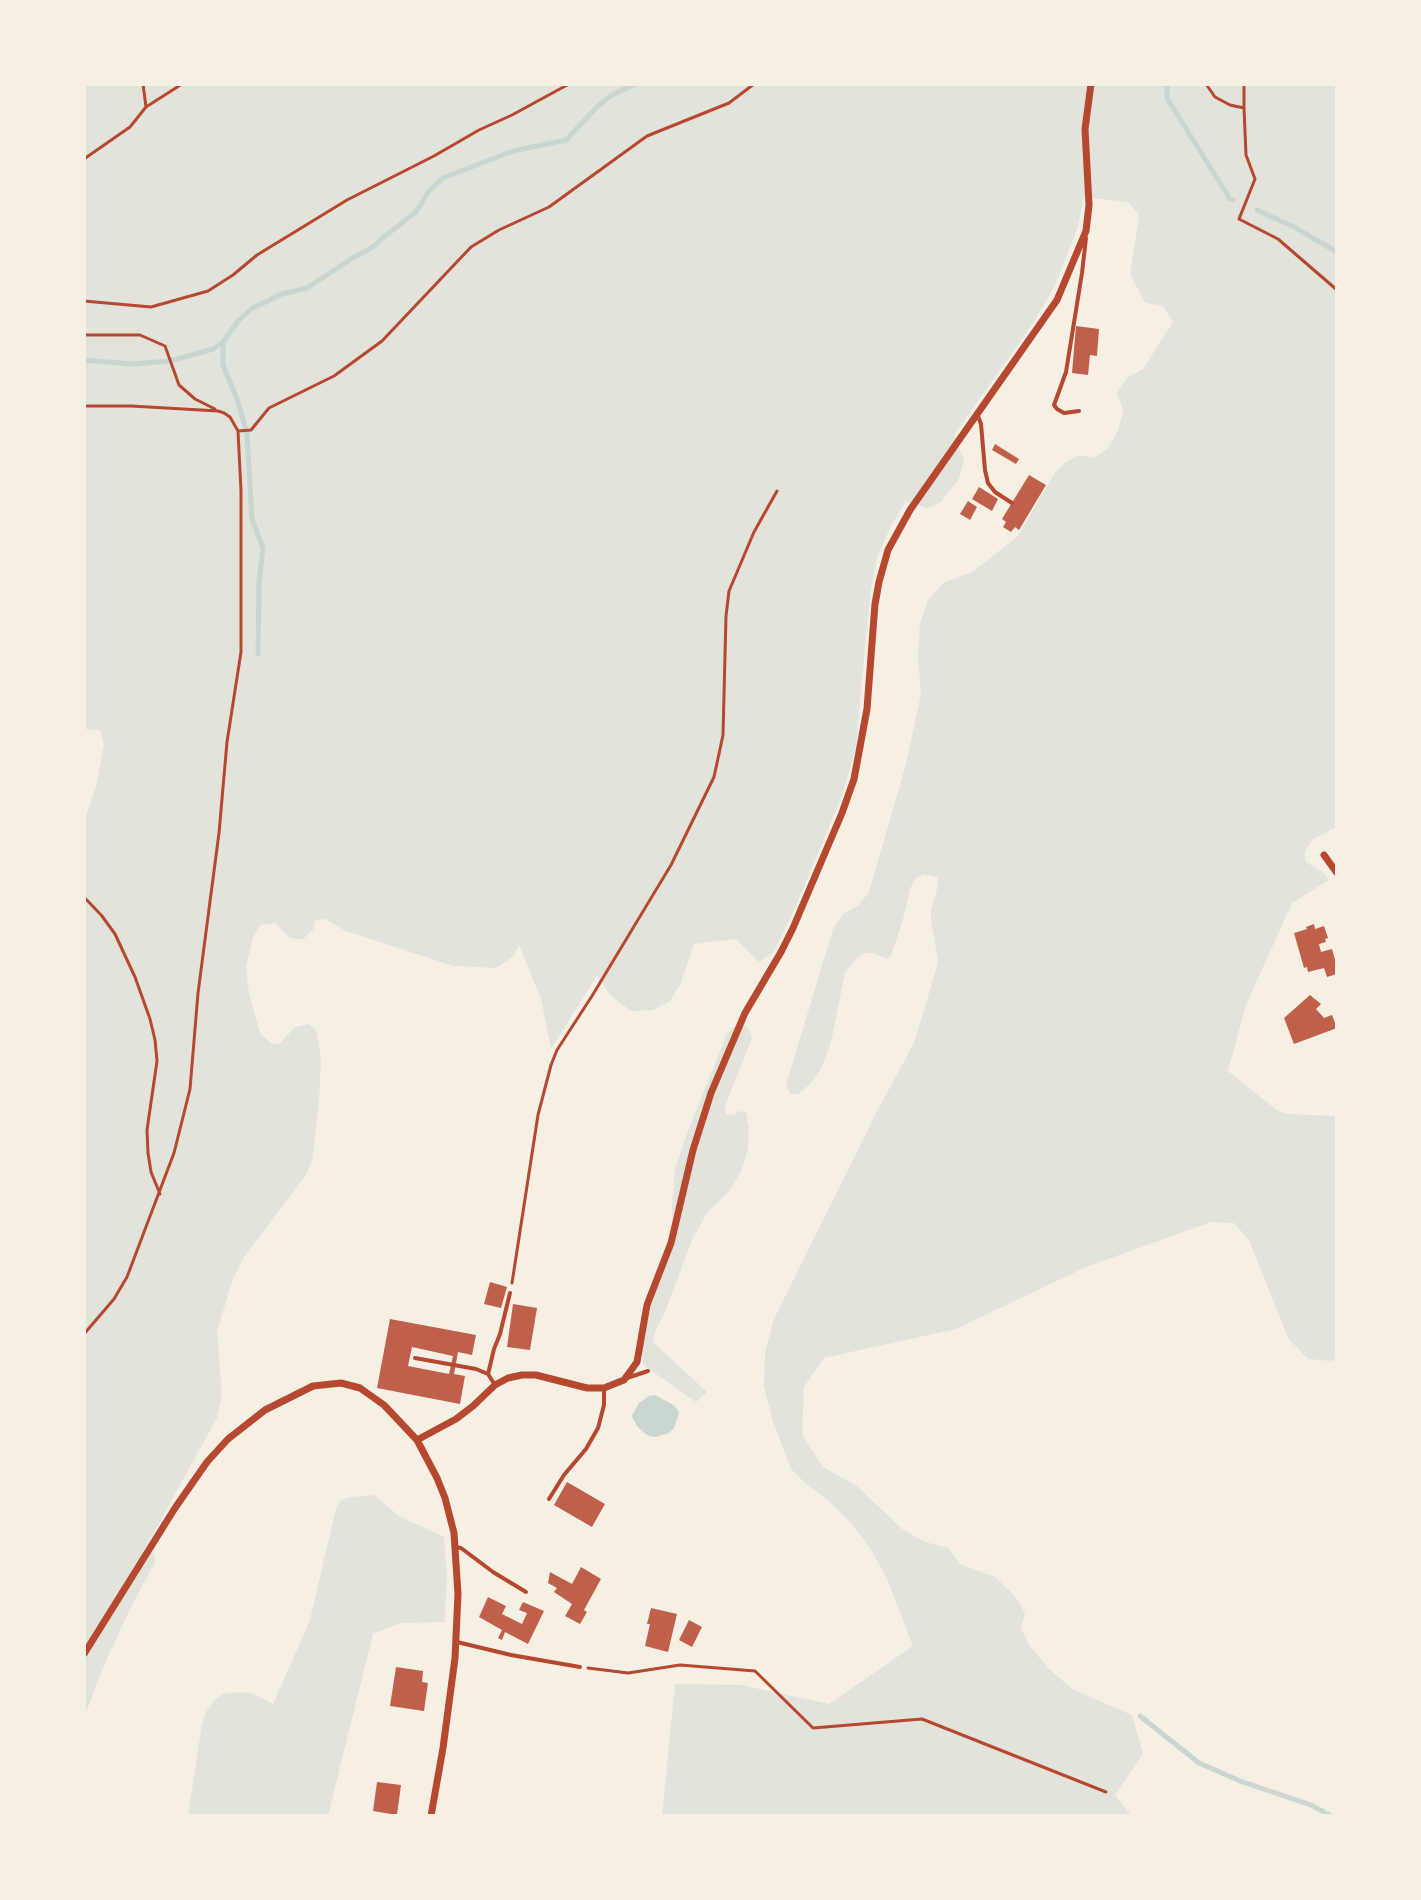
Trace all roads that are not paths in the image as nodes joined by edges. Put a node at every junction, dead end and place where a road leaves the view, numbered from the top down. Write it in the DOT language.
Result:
graph roads {
  1 [pos="1091,84"];
  2 [pos="1086,231"];
  3 [pos="1079,411"];
  4 [pos="976,415"];
  5 [pos="1012,503"];
  6 [pos="1324,855"];
  7 [pos="1337,873"];
  8 [pos="510,1293"];
  9 [pos="415,1358"];
  10 [pos="648,1371"];
  11 [pos="488,1374"];
  12 [pos="624,1380"];
  13 [pos="495,1385"];
  14 [pos="604,1388"];
  15 [pos="417,1440"];
  16 [pos="549,1499"];
  17 [pos="456,1547"];
  18 [pos="526,1592"];
  19 [pos="456,1642"];
  20 [pos="84,1654"];
  21 [pos="580,1667"];
  22 [pos="431,1816"];
  1 -- 2 [label="street"];
  2 -- 3 [label="lane"];
  2 -- 4 [label="street"];
  4 -- 5 [label="lane"];
  4 -- 12 [label="street"];
  6 -- 7 [label="street"];
  8 -- 11 [label="lane"];
  9 -- 11 [label="lane"];
  10 -- 12 [label="lane"];
  11 -- 13 [label="lane"];
  12 -- 14 [label="street"];
  13 -- 14 [label="street"];
  13 -- 15 [label="street"];
  14 -- 16 [label="lane"];
  15 -- 17 [label="street"];
  15 -- 20 [label="street"];
  17 -- 18 [label="lane"];
  17 -- 19 [label="street"];
  19 -- 21 [label="lane"];
  19 -- 22 [label="street"];
}
